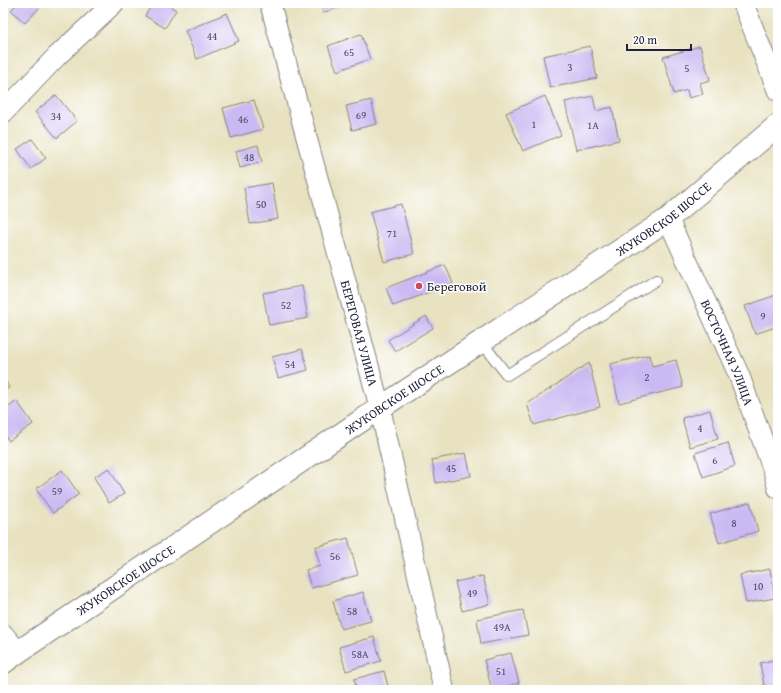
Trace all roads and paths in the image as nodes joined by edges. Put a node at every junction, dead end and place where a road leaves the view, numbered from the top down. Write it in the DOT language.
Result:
graph roads {
  1 [pos="114,3"];
  2 [pos="270,3"];
  3 [pos="743,3"];
  4 [pos="777,83"];
  5 [pos="3,113"];
  6 [pos="778,125"];
  7 [pos="668,219"];
  8 [pos="656,280"];
  9 [pos="481,341"];
  10 [pos="380,408"];
  11 [pos="778,488"];
  12 [pos="3,634"];
  13 [pos="10,658"];
  14 [pos="444,690"];
  1 -- 5 [label="street"];
  2 -- 10 [label="street, БЕРЕГОВАЯ УЛИЦА"];
  3 -- 4 [label="street"];
  6 -- 7 [label="main road, ЖУКОВСКОЕ ШОССЕ"];
  7 -- 9 [label="main road, ЖУКОВСКОЕ ШОССЕ"];
  7 -- 11 [label="street, ВОСТОЧНАЯ УЛИЦА"];
  8 -- 9 [label="lane"];
  9 -- 10 [label="main road, ЖУКОВСКОЕ ШОССЕ"];
  10 -- 13 [label="main road, ЖУКОВСКОЕ ШОССЕ"];
  10 -- 14 [label="street, БЕРЕГОВАЯ УЛИЦА"];
  12 -- 13 [label="street"];
}
